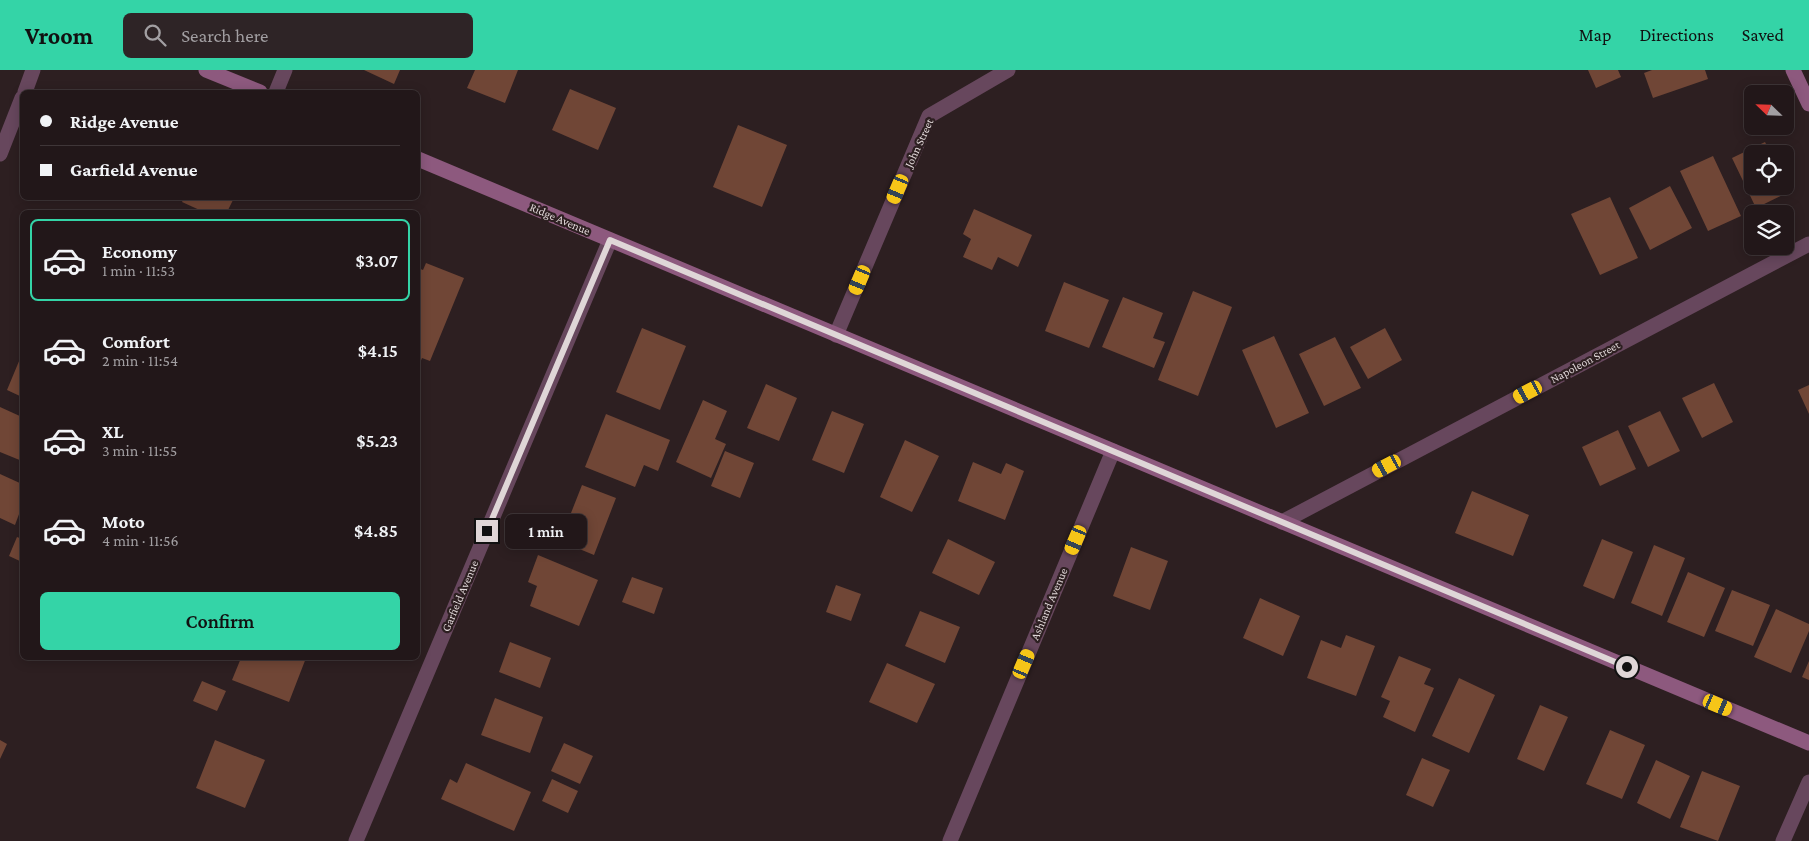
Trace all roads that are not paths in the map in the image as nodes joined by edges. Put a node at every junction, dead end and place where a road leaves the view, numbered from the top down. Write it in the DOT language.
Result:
graph roads {
  1 [pos="34,70"];
  2 [pos="206,70"];
  3 [pos="285,70"];
  4 [pos="1008,70"];
  5 [pos="1793,70"];
  6 [pos="25,90"];
  7 [pos="255,90"];
  8 [pos="277,90"];
  9 [pos="20,103"];
  10 [pos="1809,104"];
  11 [pos="0,154"];
  12 [pos="420,160"];
  13 [pos="610,240"];
  14 [pos="1809,244"];
  15 [pos="836,335"];
  16 [pos="1113,451"];
  17 [pos="1282,522"];
  18 [pos="1809,743"];
  19 [pos="1809,782"];
  20 [pos="356,841"];
  21 [pos="950,841"];
  22 [pos="1783,841"];
  1 -- 6 [label="street"];
  2 -- 7 [label="street"];
  3 -- 8 [label="street"];
  4 -- 15 [label="street, John Street"];
  5 -- 10 [label="street"];
  9 -- 11 [label="street"];
  12 -- 13 [label="street, Ridge Avenue"];
  13 -- 15 [label="street, Ridge Avenue"];
  13 -- 20 [label="street, Garfield Avenue"];
  14 -- 17 [label="street, Napoleon Street"];
  15 -- 16 [label="street, Ridge Avenue"];
  16 -- 17 [label="street, Ridge Avenue"];
  16 -- 21 [label="street, Ashland Avenue"];
  17 -- 18 [label="street, Ridge Avenue"];
  19 -- 22 [label="street"];
}
